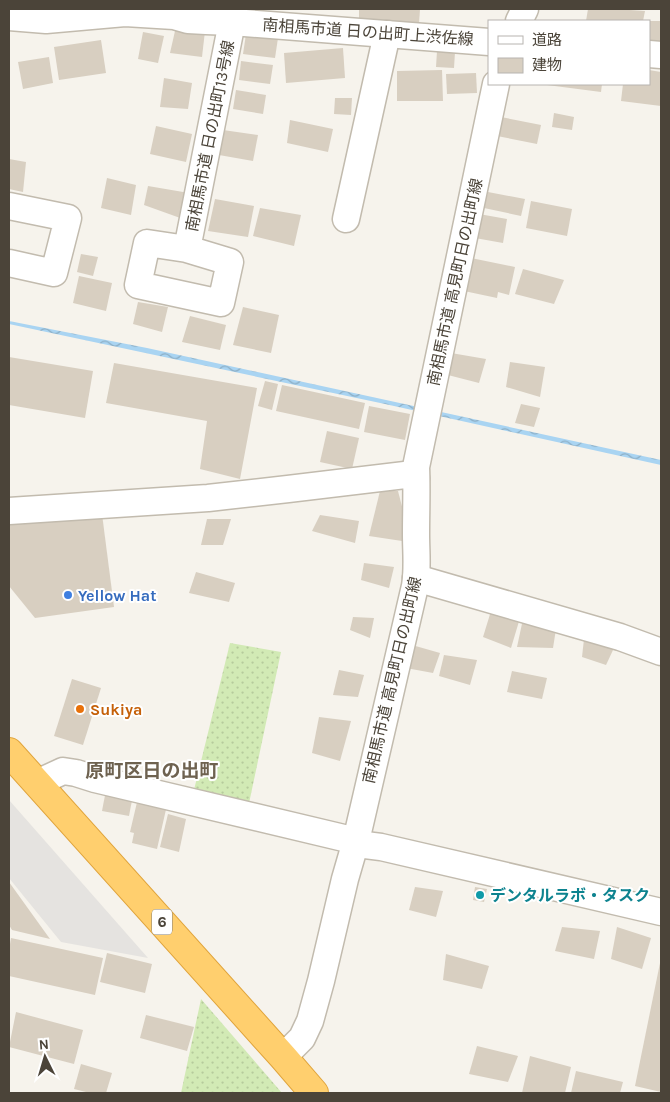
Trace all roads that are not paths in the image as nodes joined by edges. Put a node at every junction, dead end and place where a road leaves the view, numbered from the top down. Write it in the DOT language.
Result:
graph roads {
  1 [pos="188,14"];
  2 [pos="9,17"];
  3 [pos="232,22"];
  4 [pos="387,34"];
  5 [pos="488,42"];
  6 [pos="496,85"];
  7 [pos="9,206"];
  8 [pos="346,218"];
  9 [pos="187,249"];
  10 [pos="9,262"];
  11 [pos="416,478"];
  12 [pos="9,511"];
  13 [pos="416,578"];
  14 [pos="661,652"];
  15 [pos="9,752"];
  16 [pos="37,784"];
  17 [pos="356,842"];
  18 [pos="661,912"];
  19 [pos="283,1058"];
  20 [pos="314,1093"];
  1 -- 2 [label="street, 南相馬市道 日の出町上渋佐線"];
  1 -- 3 [label="street, 南相馬市道 日の出町上渋佐線"];
  3 -- 4 [label="street, 南相馬市道 日の出町上渋佐線"];
  3 -- 9 [label="street, 南相馬市道 日の出町13号線"];
  4 -- 5 [label="street, 南相馬市道 日の出町上渋佐線"];
  4 -- 8 [label="street"];
  6 -- 11 [label="street, 南相馬市道 高見町日の出町線"];
  7 -- 10 [label="street"];
  11 -- 12 [label="street"];
  11 -- 13 [label="street, 南相馬市道 高見町日の出町線"];
  13 -- 14 [label="street"];
  13 -- 17 [label="street, 南相馬市道 高見町日の出町線"];
  15 -- 16 [label="highway, 6"];
  16 -- 17 [label="street"];
  16 -- 19 [label="highway, 6"];
  17 -- 18 [label="street"];
  17 -- 19 [label="street, 南相馬市道 高見町日の出町線"];
  19 -- 20 [label="highway, 6"];
}
